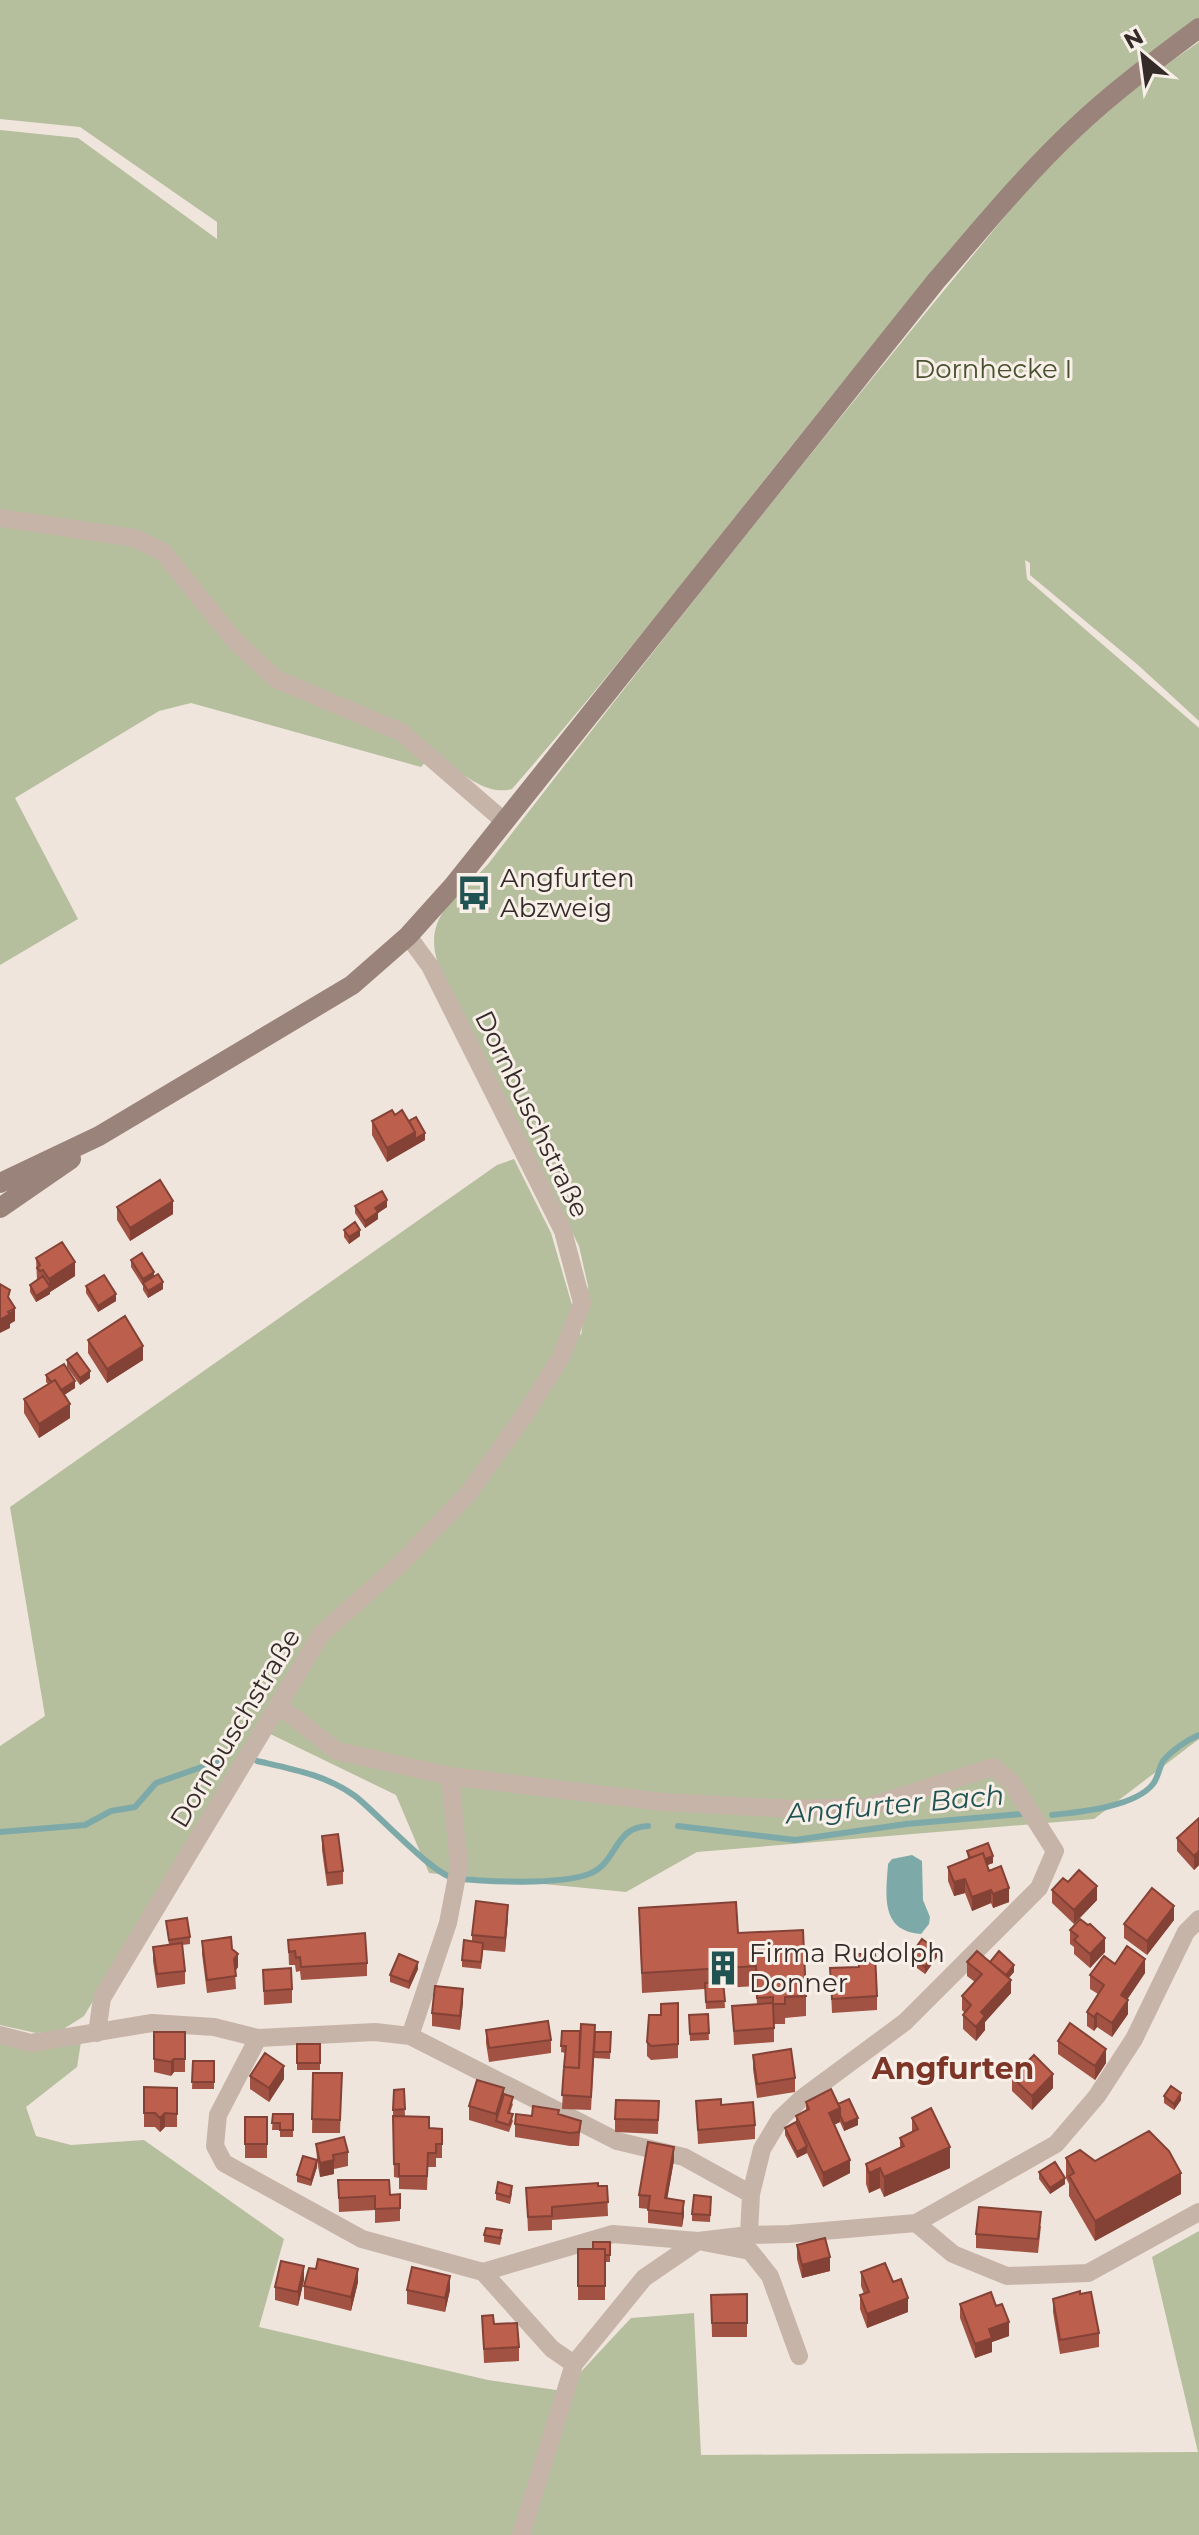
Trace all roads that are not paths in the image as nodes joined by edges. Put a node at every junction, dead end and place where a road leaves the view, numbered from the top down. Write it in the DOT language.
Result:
graph roads {
  1 [pos="1199,28"];
  2 [pos="0,518"];
  3 [pos="505,822"];
  4 [pos="408,936"];
  5 [pos="99,1136"];
  6 [pos="0,1183"];
  7 [pos="0,1208"];
  8 [pos="278,1705"];
  9 [pos="450,1776"];
  10 [pos="1199,1919"];
  11 [pos="97,2033"];
  12 [pos="0,2035"];
  13 [pos="410,2036"];
  14 [pos="258,2038"];
  15 [pos="751,2194"];
  16 [pos="1199,2212"];
  17 [pos="916,2223"];
  18 [pos="749,2235"];
  19 [pos="698,2241"];
  20 [pos="483,2272"];
  21 [pos="799,2356"];
  22 [pos="574,2364"];
  23 [pos="521,2535"];
  1 -- 3 [label="main road"];
  2 -- 3 [label="street"];
  3 -- 4 [label="main road"];
  4 -- 5 [label="main road"];
  4 -- 8 [label="street, Dornbuschstraße"];
  5 -- 6 [label="main road"];
  5 -- 7 [label="main road"];
  8 -- 9 [label="street"];
  8 -- 11 [label="street, Dornbuschstraße"];
  9 -- 13 [label="street"];
  9 -- 15 [label="street"];
  10 -- 17 [label="street"];
  11 -- 12 [label="street"];
  11 -- 14 [label="street"];
  13 -- 14 [label="street"];
  13 -- 15 [label="street"];
  14 -- 20 [label="street"];
  15 -- 18 [label="street"];
  16 -- 17 [label="street"];
  17 -- 18 [label="street"];
  18 -- 19 [label="street"];
  19 -- 20 [label="street"];
  19 -- 21 [label="street"];
  19 -- 22 [label="street"];
  20 -- 22 [label="street"];
  22 -- 23 [label="street"];
}
